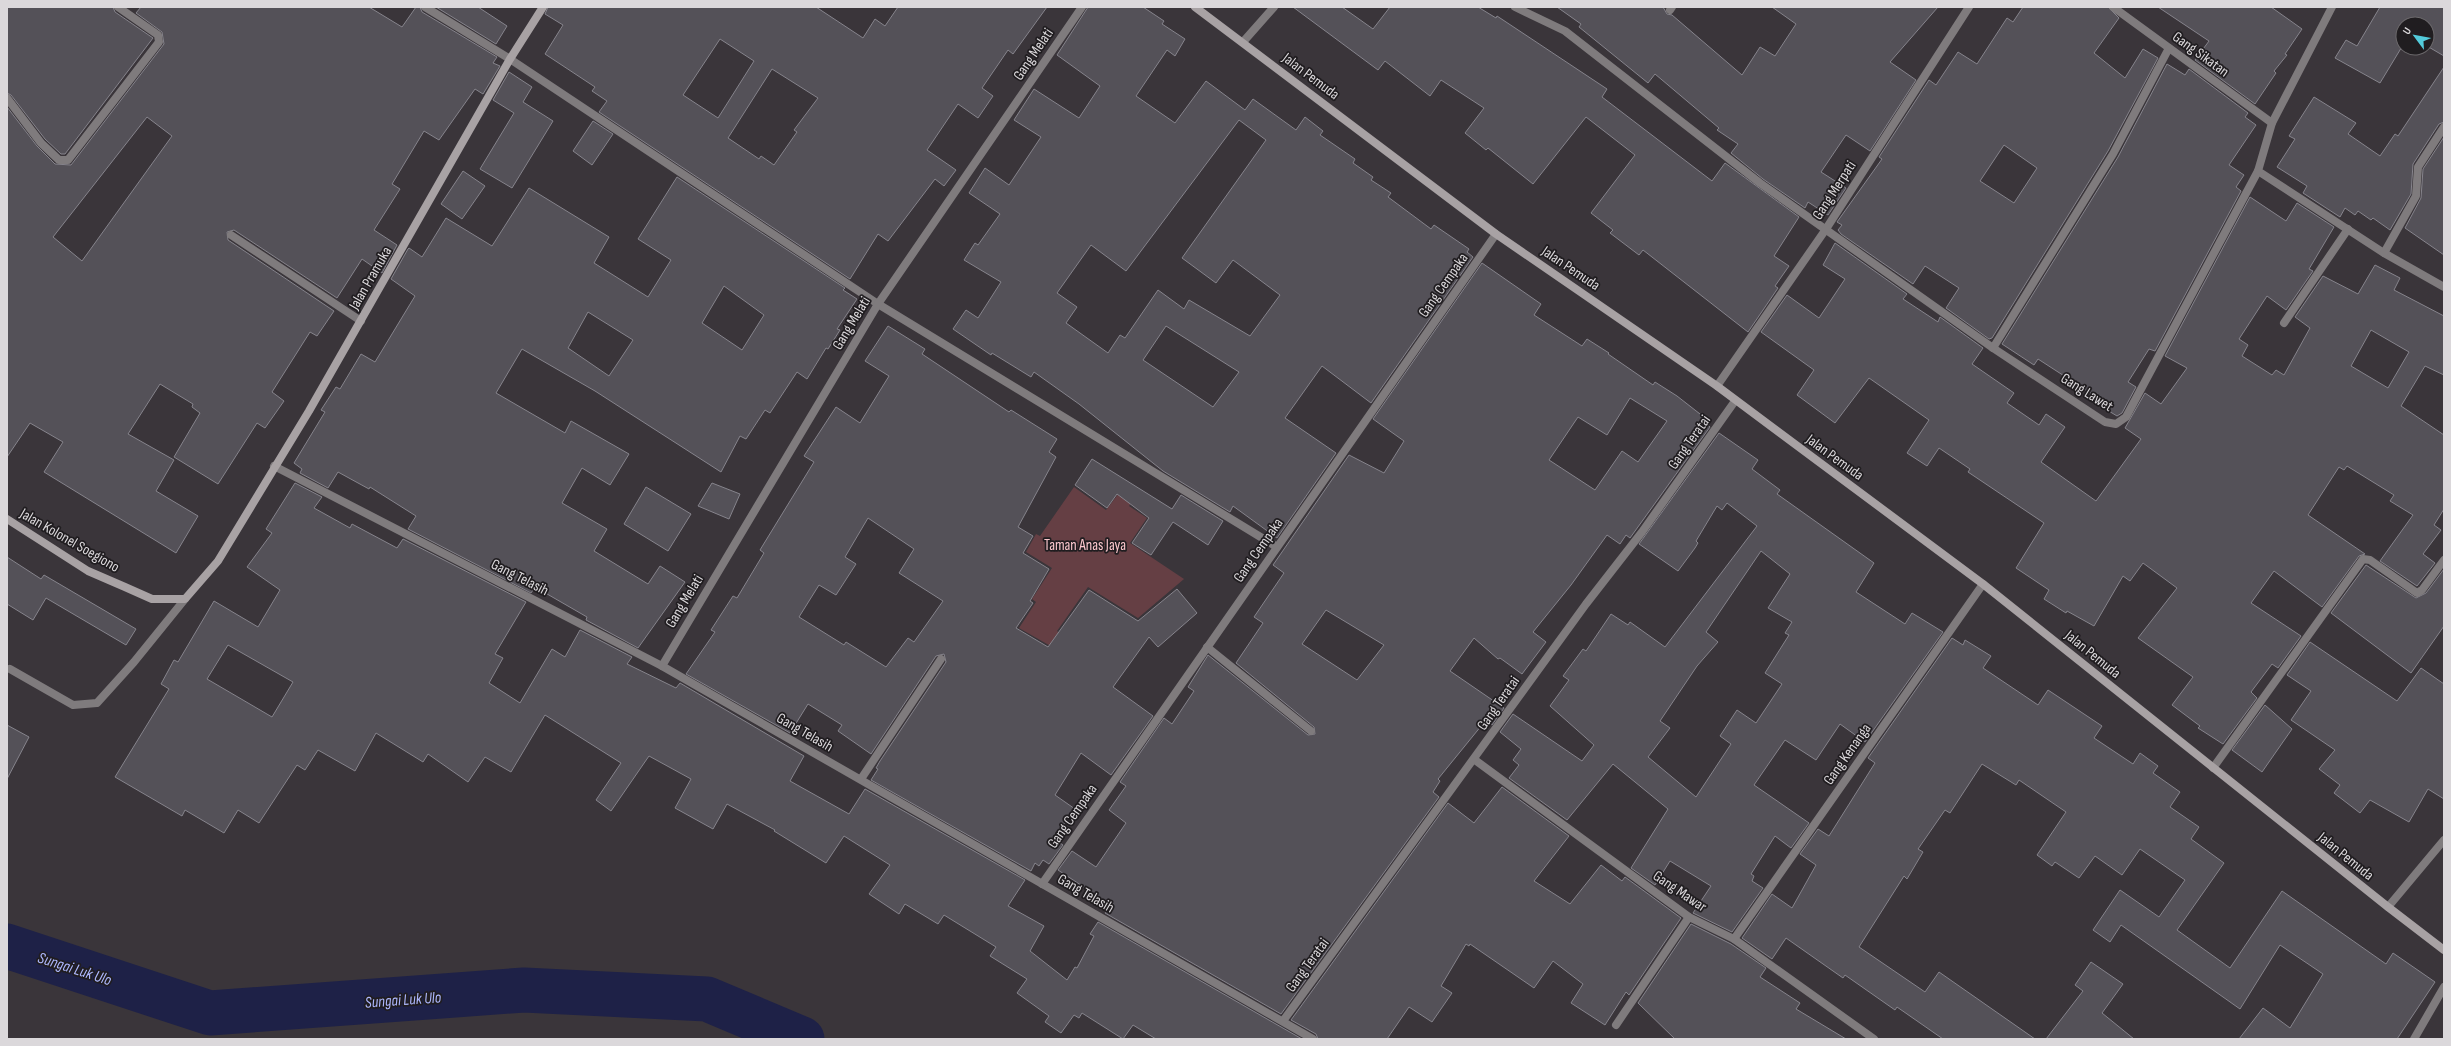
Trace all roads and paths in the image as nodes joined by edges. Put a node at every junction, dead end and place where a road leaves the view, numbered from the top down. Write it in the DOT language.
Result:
graph roads {
  1 [pos="118,7"];
  2 [pos="425,7"];
  3 [pos="543,7"];
  4 [pos="1082,7"];
  5 [pos="1195,7"];
  6 [pos="1274,7"];
  7 [pos="1515,7"];
  8 [pos="1969,7"];
  9 [pos="2113,7"];
  10 [pos="2332,7"];
  11 [pos="1243,42"];
  12 [pos="2169,48"];
  13 [pos="510,59"];
  14 [pos="7,98"];
  15 [pos="2272,123"];
  16 [pos="2444,127"];
  17 [pos="2258,171"];
  18 [pos="1826,229"];
  19 [pos="2348,229"];
  20 [pos="1496,234"];
  21 [pos="231,235"];
  22 [pos="2384,253"];
  23 [pos="2444,287"];
  24 [pos="878,304"];
  25 [pos="361,321"];
  26 [pos="2284,323"];
  27 [pos="1993,348"];
  28 [pos="1718,386"];
  29 [pos="1735,401"];
  30 [pos="274,466"];
  31 [pos="7,519"];
  32 [pos="1277,547"];
  33 [pos="2444,560"];
  34 [pos="1983,584"];
  35 [pos="185,599"];
  36 [pos="1207,647"];
  37 [pos="941,659"];
  38 [pos="662,666"];
  39 [pos="10,669"];
  40 [pos="1311,731"];
  41 [pos="1475,760"];
  42 [pos="2214,768"];
  43 [pos="861,779"];
  44 [pos="2444,840"];
  45 [pos="1042,884"];
  46 [pos="2388,908"];
  47 [pos="1689,917"];
  48 [pos="1734,939"];
  49 [pos="2444,950"];
  50 [pos="2444,988"];
  51 [pos="1283,1022"];
  52 [pos="1616,1025"];
  53 [pos="1313,1039"];
  54 [pos="1874,1039"];
  55 [pos="2414,1039"];
  1 -- 14 [label="street"];
  2 -- 13 [label="street"];
  3 -- 13 [label="main road, Jalan Pramuka"];
  4 -- 24 [label="street, Gang Melati"];
  5 -- 11 [label="main road, Jalan Pemuda"];
  6 -- 11 [label="street"];
  7 -- 18 [label="street, Gang Lawet"];
  8 -- 18 [label="street, Gang Merpati"];
  9 -- 12 [label="street, Gang Sikatan"];
  10 -- 15 [label="street, Gang Lawet"];
  11 -- 20 [label="main road, Jalan Pemuda"];
  12 -- 15 [label="street, Gang Sikatan"];
  12 -- 27 [label="street"];
  13 -- 24 [label="street"];
  13 -- 25 [label="main road, Jalan Pramuka"];
  15 -- 17 [label="street, Gang Lawet"];
  16 -- 22 [label="street"];
  17 -- 19 [label="street"];
  17 -- 27 [label="street, Gang Lawet"];
  18 -- 27 [label="street, Gang Lawet"];
  18 -- 28 [label="street, Gang Merpati"];
  19 -- 22 [label="street"];
  19 -- 26 [label="street"];
  20 -- 28 [label="main road, Jalan Pemuda"];
  20 -- 32 [label="street, Gang Cempaka"];
  21 -- 25 [label="street"];
  22 -- 23 [label="street"];
  24 -- 32 [label="street"];
  24 -- 38 [label="street, Gang Melati"];
  25 -- 30 [label="main road, Jalan Pramuka"];
  28 -- 29 [label="main road, Jalan Pemuda"];
  29 -- 34 [label="main road, Jalan Pemuda"];
  29 -- 41 [label="street, Gang Teratai"];
  30 -- 35 [label="main road, Jalan Pramuka"];
  30 -- 38 [label="street, Gang Telasih"];
  31 -- 35 [label="main road, Jalan Kolonel Soegiono"];
  32 -- 36 [label="street, Gang Cempaka"];
  33 -- 42 [label="street"];
  34 -- 42 [label="main road, Jalan Pemuda"];
  34 -- 48 [label="street, Gang Kenanga"];
  35 -- 39 [label="street"];
  36 -- 40 [label="street"];
  36 -- 45 [label="street, Gang Cempaka"];
  37 -- 43 [label="street"];
  38 -- 43 [label="street, Gang Telasih"];
  41 -- 47 [label="street, Gang Mawar"];
  41 -- 51 [label="street, Gang Teratai"];
  42 -- 46 [label="main road, Jalan Pemuda"];
  43 -- 45 [label="street, Gang Telasih"];
  44 -- 46 [label="street"];
  45 -- 51 [label="street, Gang Telasih"];
  46 -- 49 [label="main road, Jalan Pemuda"];
  47 -- 48 [label="street, Gang Mawar"];
  47 -- 52 [label="street"];
  48 -- 54 [label="street, Gang Mawar"];
  50 -- 55 [label="street"];
  51 -- 53 [label="street, Gang Telasih"];
}
